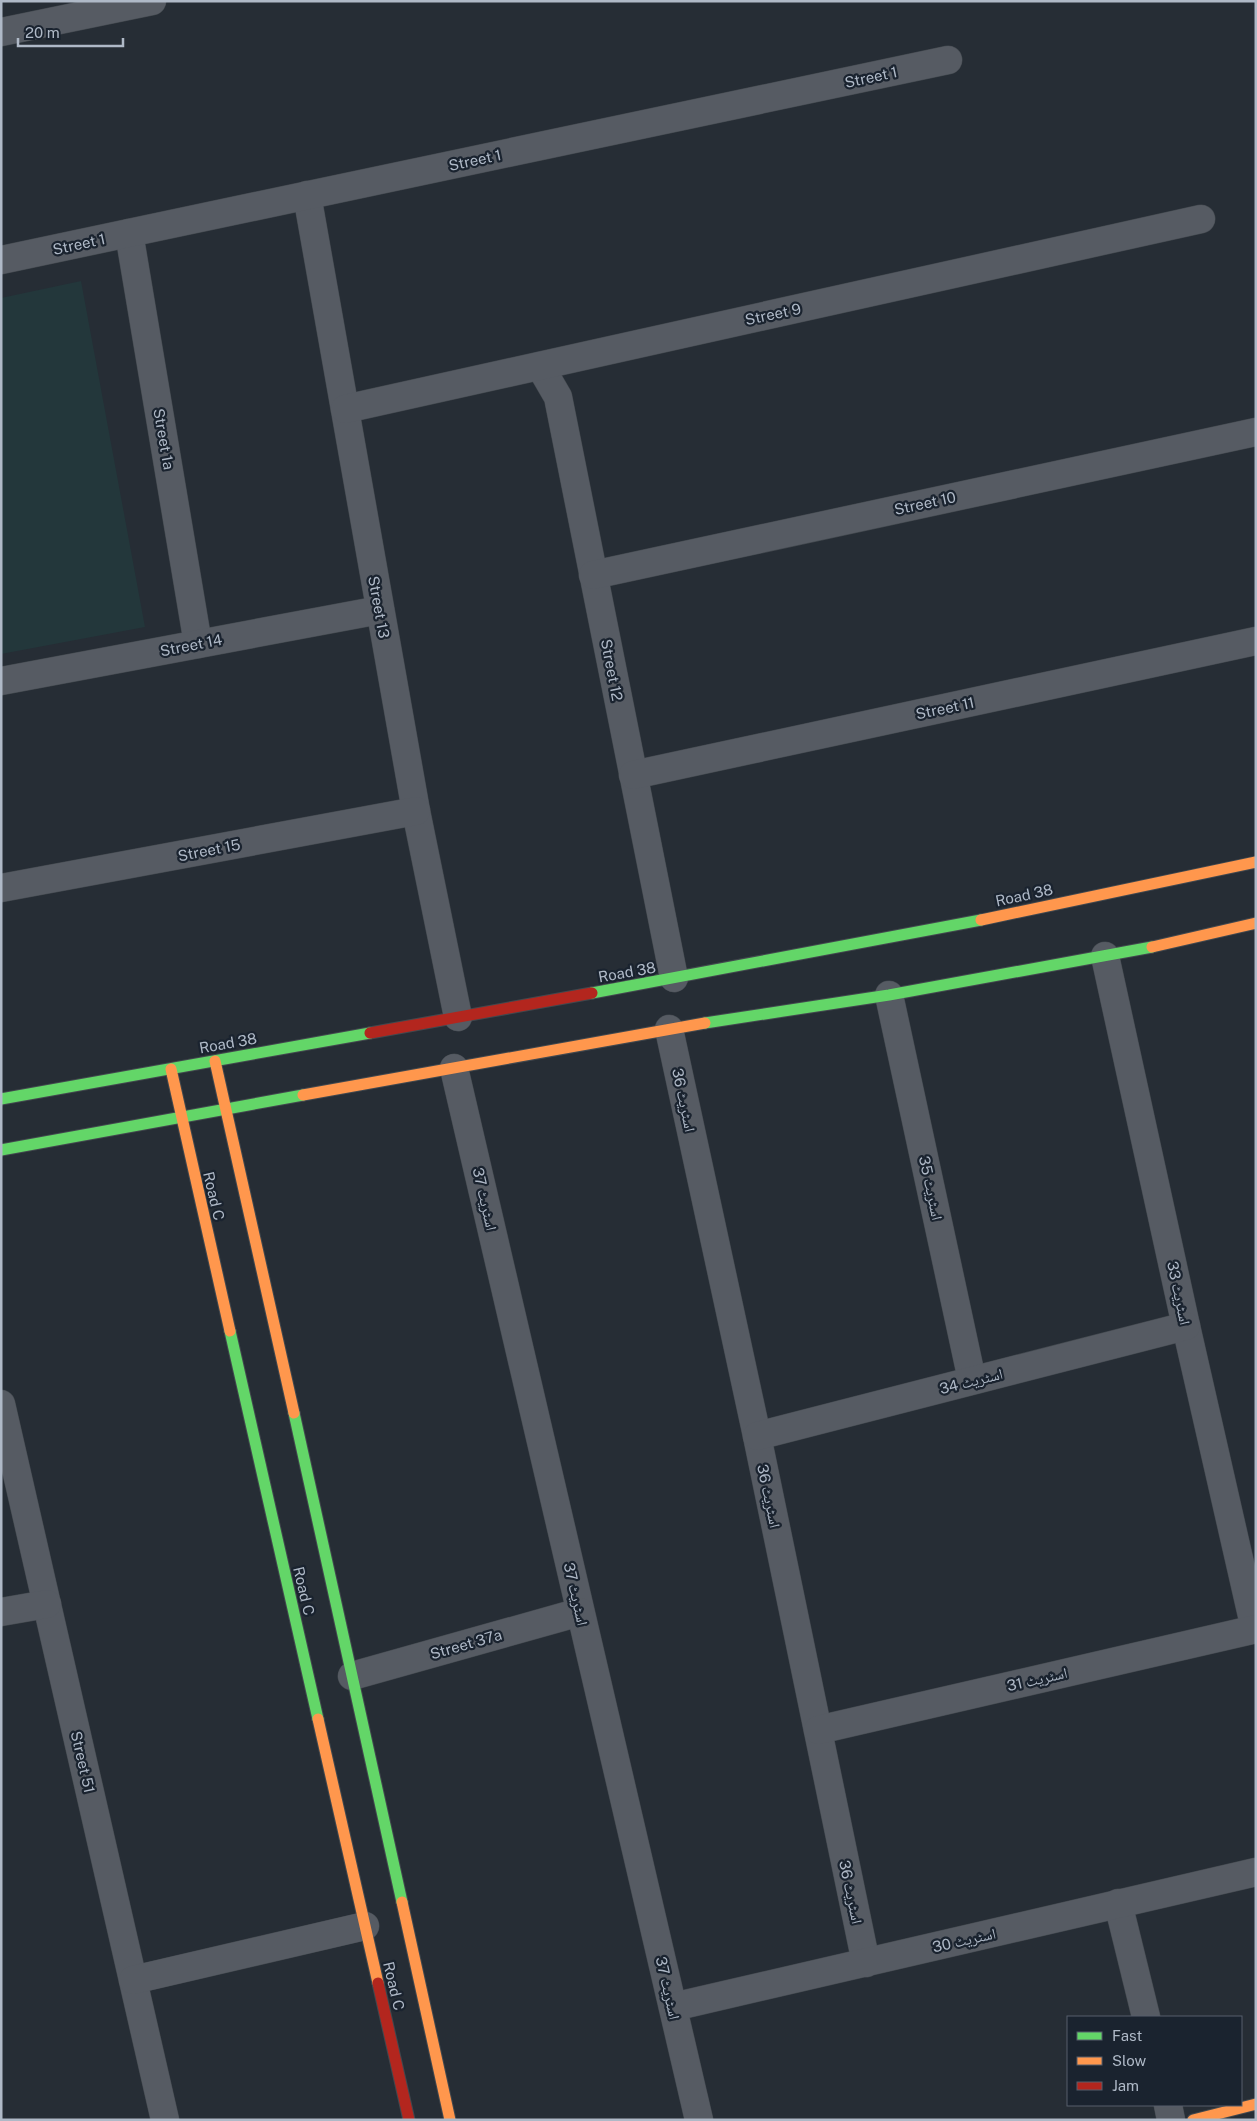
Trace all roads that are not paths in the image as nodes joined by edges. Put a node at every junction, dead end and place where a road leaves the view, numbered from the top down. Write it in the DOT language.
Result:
graph roads {
  1 [pos="152,1"];
  2 [pos="117,5"];
  3 [pos="1,32"];
  4 [pos="948,60"];
  5 [pos="307,196"];
  6 [pos="1201,220"];
  7 [pos="129,234"];
  8 [pos="1,260"];
  9 [pos="540,366"];
  10 [pos="345,409"];
  11 [pos="1256,432"];
  12 [pos="593,575"];
  13 [pos="380,610"];
  14 [pos="1256,641"];
  15 [pos="198,644"];
  16 [pos="1,681"];
  17 [pos="633,775"];
  18 [pos="416,811"];
  19 [pos="1256,862"];
  20 [pos="1,888"];
  21 [pos="1256,924"];
  22 [pos="1105,956"];
  23 [pos="674,978"];
  24 [pos="889,995"];
  25 [pos="458,1017"];
  26 [pos="669,1029"];
  27 [pos="215,1061"];
  28 [pos="454,1068"];
  29 [pos="171,1069"];
  30 [pos="1,1099"];
  31 [pos="226,1109"];
  32 [pos="181,1117"];
  33 [pos="1,1150"];
  34 [pos="1186,1326"];
  35 [pos="972,1380"];
  36 [pos="1,1404"];
  37 [pos="757,1436"];
  38 [pos="47,1604"];
  39 [pos="1,1612"];
  40 [pos="580,1612"];
  41 [pos="1256,1629"];
  42 [pos="352,1676"];
  43 [pos="818,1730"];
  44 [pos="1256,1872"];
  45 [pos="1118,1903"];
  46 [pos="365,1926"];
  47 [pos="866,1963"];
  48 [pos="133,1980"];
  49 [pos="673,2007"];
  50 [pos="1146,2016"];
  51 [pos="1256,2104"];
  52 [pos="1168,2106"];
  53 [pos="165,2120"];
  54 [pos="409,2120"];
  55 [pos="450,2120"];
  56 [pos="699,2120"];
  57 [pos="1171,2120"];
  58 [pos="1193,2120"];
  1 -- 2 [label="street"];
  2 -- 3 [label="street"];
  4 -- 5 [label="street, Street 1"];
  5 -- 7 [label="street, Street 1"];
  5 -- 10 [label="street, Street 13"];
  6 -- 9 [label="street, Street 9"];
  7 -- 8 [label="street, Street 1"];
  7 -- 15 [label="street, Street 1a"];
  9 -- 10 [label="street, Street 9"];
  9 -- 12 [label="street, Street 12"];
  10 -- 13 [label="street, Street 13"];
  11 -- 12 [label="street, Street 10"];
  12 -- 17 [label="street, Street 12"];
  13 -- 15 [label="street, Street 14"];
  13 -- 18 [label="street, Street 13"];
  14 -- 17 [label="street, Street 11"];
  15 -- 16 [label="street, Street 14"];
  17 -- 23 [label="street, Street 12"];
  18 -- 20 [label="street, Street 15"];
  18 -- 25 [label="street, Street 13"];
  19 -- 23 [label="main road, Road 38"];
  21 -- 22 [label="main road"];
  22 -- 24 [label="main road"];
  22 -- 34 [label="street, اسٹریٹ 33"];
  23 -- 25 [label="main road, Road 38"];
  24 -- 26 [label="main road"];
  24 -- 35 [label="street, اسٹریٹ 35"];
  25 -- 27 [label="main road, Road 38"];
  26 -- 28 [label="main road"];
  26 -- 37 [label="street, اسٹریٹ 36"];
  27 -- 29 [label="main road, Road 38"];
  27 -- 31 [label="main road, Road C"];
  28 -- 31 [label="main road"];
  28 -- 40 [label="street, اسٹریٹ 37"];
  29 -- 30 [label="main road, Road 38"];
  29 -- 32 [label="main road, Road C"];
  31 -- 32 [label="main road"];
  31 -- 42 [label="main road, Road C"];
  32 -- 33 [label="main road"];
  32 -- 46 [label="main road, Road C"];
  34 -- 35 [label="street, اسٹریٹ 34"];
  34 -- 41 [label="street, اسٹریٹ 33"];
  35 -- 37 [label="street, اسٹریٹ 34"];
  36 -- 38 [label="street, Street 51"];
  37 -- 43 [label="street, اسٹریٹ 36"];
  38 -- 39 [label="street"];
  38 -- 48 [label="street, Street 51"];
  40 -- 42 [label="street, Street 37a"];
  40 -- 49 [label="street, اسٹریٹ 37"];
  41 -- 43 [label="street, اسٹریٹ 31"];
  42 -- 55 [label="main road, Road C"];
  43 -- 47 [label="street, اسٹریٹ 36"];
  44 -- 45 [label="street, اسٹریٹ 30"];
  45 -- 47 [label="street, اسٹریٹ 30"];
  45 -- 50 [label="street"];
  46 -- 48 [label="street"];
  46 -- 54 [label="main road, Road C"];
  47 -- 49 [label="street, اسٹریٹ 30"];
  48 -- 53 [label="street, Street 51"];
  49 -- 56 [label="street, اسٹریٹ 37"];
  51 -- 58 [label="main road"];
  52 -- 57 [label="street"];
}
